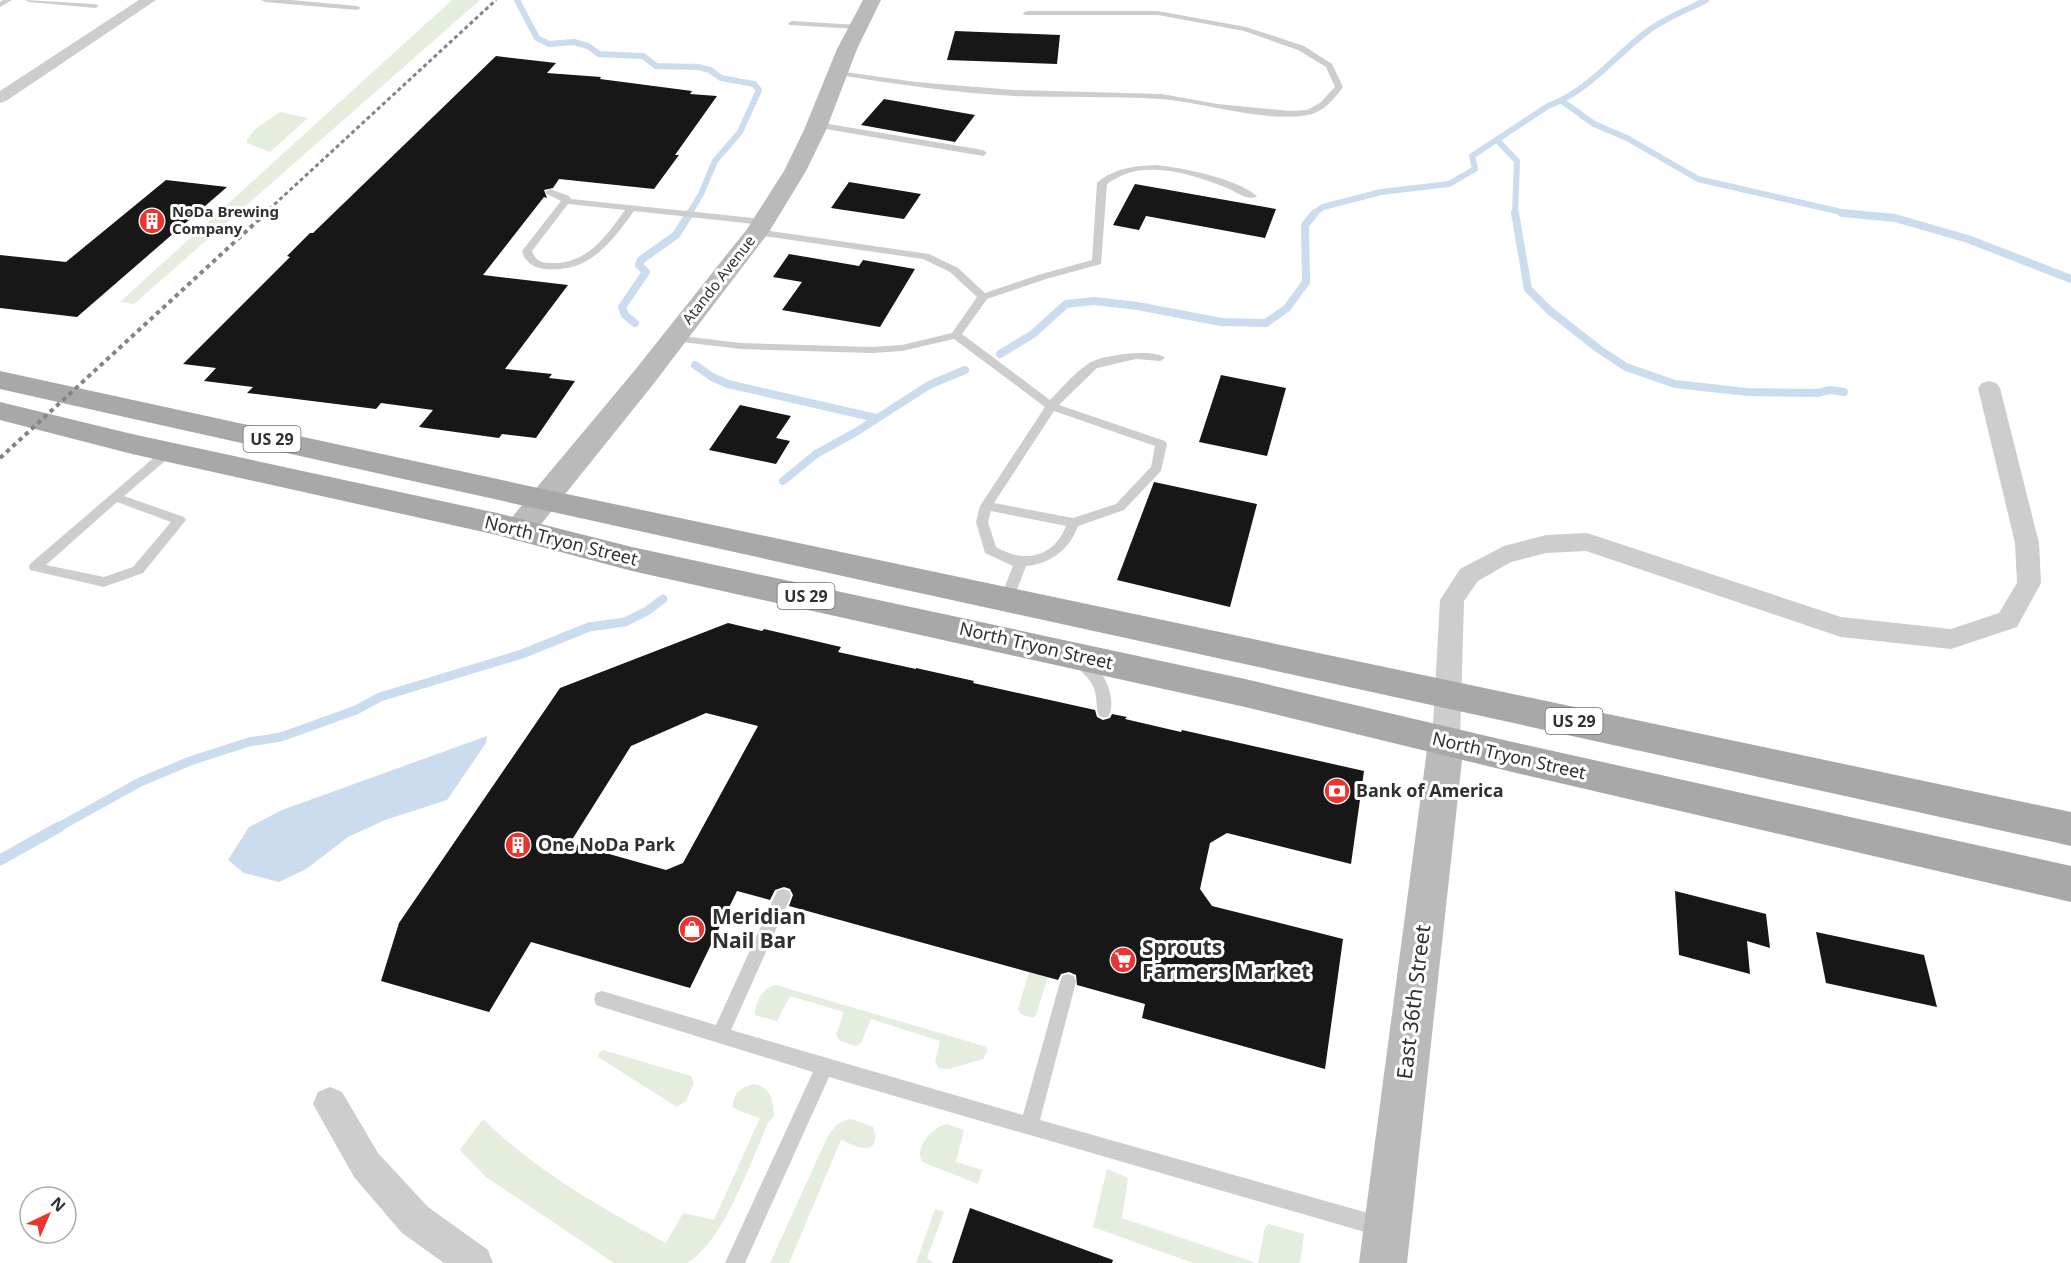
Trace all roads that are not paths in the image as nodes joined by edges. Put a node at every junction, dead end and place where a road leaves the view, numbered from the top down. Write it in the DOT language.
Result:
graph roads {
  1 [pos="8,0"];
  2 [pos="29,0"];
  3 [pos="149,0"];
  4 [pos="265,0"];
  5 [pos="872,0"];
  6 [pos="0,5"];
  7 [pos="95,6"];
  8 [pos="357,8"];
  9 [pos="1027,13"];
  10 [pos="792,24"];
  11 [pos="858,27"];
  12 [pos="838,73"];
  13 [pos="0,98"];
  14 [pos="817,125"];
  15 [pos="983,153"];
  16 [pos="550,192"];
  17 [pos="1252,196"];
  18 [pos="566,201"];
  19 [pos="631,208"];
  20 [pos="760,227"];
  21 [pos="982,297"];
  22 [pos="956,335"];
  23 [pos="673,338"];
  24 [pos="1160,358"];
  25 [pos="0,380"];
  26 [pos="1989,388"];
  27 [pos="1051,406"];
  28 [pos="0,411"];
  29 [pos="168,452"];
  30 [pos="115,497"];
  31 [pos="543,500"];
  32 [pos="986,506"];
  33 [pos="1073,523"];
  34 [pos="519,530"];
  35 [pos="1021,562"];
  36 [pos="1007,599"];
  37 [pos="1069,654"];
  38 [pos="1448,694"];
  39 [pos="1104,712"];
  40 [pos="1446,742"];
  41 [pos="2071,829"];
  42 [pos="2071,884"];
  43 [pos="783,896"];
  44 [pos="1068,982"];
  45 [pos="602,999"];
  46 [pos="720,1035"];
  47 [pos="825,1067"];
  48 [pos="330,1104"];
  49 [pos="1029,1126"];
  50 [pos="1385,1246"];
  51 [pos="465,1260"];
  52 [pos="735,1263"];
  1 -- 6 [label="lane"];
  2 -- 7 [label="lane"];
  3 -- 13 [label="street"];
  4 -- 8 [label="lane"];
  5 -- 11 [label="main road, Atando Avenue"];
  9 -- 12 [label="lane"];
  10 -- 11 [label="lane"];
  11 -- 12 [label="main road, Atando Avenue"];
  12 -- 14 [label="main road, Atando Avenue"];
  14 -- 15 [label="lane"];
  14 -- 20 [label="main road, Atando Avenue"];
  16 -- 18 [label="lane"];
  17 -- 21 [label="lane"];
  18 -- 19 [label="lane"];
  18 -- 19 [label="lane"];
  19 -- 20 [label="lane"];
  20 -- 21 [label="lane"];
  20 -- 23 [label="main road, Atando Avenue"];
  21 -- 22 [label="lane"];
  22 -- 23 [label="lane"];
  22 -- 27 [label="lane"];
  23 -- 31 [label="main road, Atando Avenue"];
  24 -- 27 [label="lane"];
  25 -- 31 [label="main road, North Tryon Street / US 29"];
  26 -- 38 [label="street"];
  27 -- 32 [label="lane"];
  27 -- 33 [label="lane"];
  28 -- 29 [label="main road, North Tryon Street / US 29"];
  29 -- 30 [label="lane"];
  29 -- 34 [label="main road, North Tryon Street / US 29"];
  30 -- 30 [label="lane"];
  31 -- 34 [label="main road, Atando Avenue"];
  31 -- 36 [label="main road, North Tryon Street / US 29"];
  32 -- 33 [label="lane"];
  32 -- 35 [label="lane"];
  33 -- 35 [label="lane"];
  34 -- 37 [label="main road, North Tryon Street / US 29"];
  35 -- 36 [label="lane"];
  36 -- 38 [label="main road, North Tryon Street / US 29"];
  37 -- 39 [label="lane"];
  37 -- 40 [label="main road, North Tryon Street / US 29"];
  38 -- 40 [label="street"];
  38 -- 41 [label="main road, North Tryon Street / US 29"];
  40 -- 42 [label="main road, North Tryon Street / US 29"];
  40 -- 50 [label="main road, East 36th Street"];
  43 -- 46 [label="lane"];
  44 -- 49 [label="lane"];
  45 -- 46 [label="lane"];
  46 -- 47 [label="lane"];
  47 -- 49 [label="lane"];
  47 -- 52 [label="lane"];
  48 -- 51 [label="street"];
  49 -- 50 [label="lane"];
}
